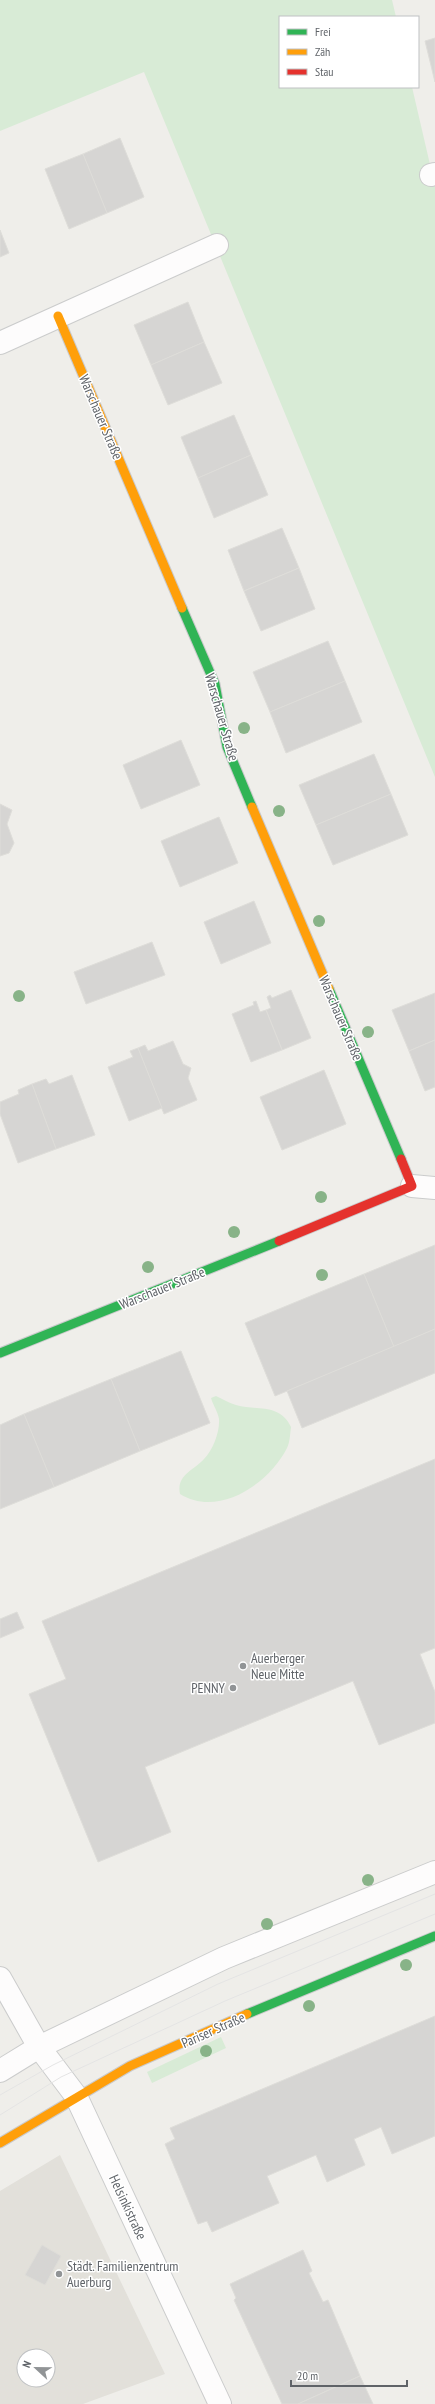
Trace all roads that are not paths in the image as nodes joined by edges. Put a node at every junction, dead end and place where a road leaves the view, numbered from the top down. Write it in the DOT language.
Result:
graph roads {
  1 [pos="217,245"];
  2 [pos="58,316"];
  3 [pos="0,343"];
  4 [pos="412,1186"];
  5 [pos="435,1188"];
  6 [pos="0,1353"];
  7 [pos="435,1872"];
  8 [pos="435,1936"];
  9 [pos="0,1978"];
  10 [pos="39,2047"];
  11 [pos="0,2071"];
  12 [pos="76,2096"];
  13 [pos="0,2143"];
  14 [pos="220,2404"];
  1 -- 2 [label="street"];
  2 -- 3 [label="street"];
  2 -- 4 [label="street, Warschauer Straße"];
  4 -- 5 [label="street, Warschauer Straße"];
  4 -- 6 [label="street, Warschauer Straße"];
  7 -- 10 [label="street"];
  8 -- 12 [label="street, Pariser Straße"];
  9 -- 10 [label="street"];
  10 -- 11 [label="street"];
  10 -- 12 [label="street"];
  12 -- 13 [label="street, Pariser Straße"];
  12 -- 14 [label="street, Helsinkistraße"];
}
